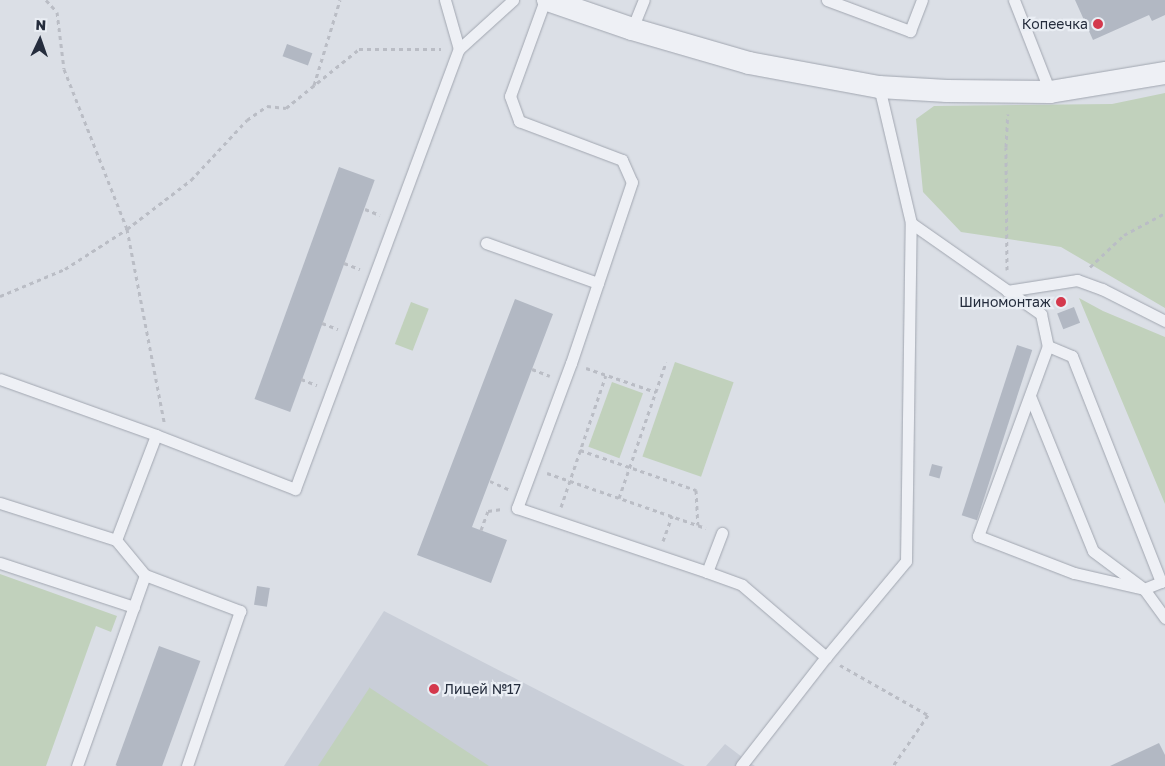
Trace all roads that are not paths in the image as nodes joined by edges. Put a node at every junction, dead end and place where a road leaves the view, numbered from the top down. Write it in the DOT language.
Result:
graph roads {
  1 [pos="445,0"];
  2 [pos="513,0"];
  3 [pos="546,0"];
  4 [pos="644,0"];
  5 [pos="827,0"];
  6 [pos="922,0"];
  7 [pos="1014,0"];
  8 [pos="632,29"];
  9 [pos="459,49"];
  10 [pos="1165,73"];
  11 [pos="879,87"];
  12 [pos="1050,92"];
  13 [pos="911,223"];
  14 [pos="486,243"];
  15 [pos="598,283"];
  16 [pos="1008,290"];
  17 [pos="1165,321"];
  18 [pos="1048,346"];
  19 [pos="0,379"];
  20 [pos="1030,396"];
  21 [pos="156,435"];
  22 [pos="0,502"];
  23 [pos="722,533"];
  24 [pos="116,540"];
  25 [pos="0,563"];
  26 [pos="707,572"];
  27 [pos="146,575"];
  28 [pos="1144,589"];
  29 [pos="134,607"];
  30 [pos="1165,618"];
  31 [pos="826,657"];
  32 [pos="77,766"];
  33 [pos="187,766"];
  34 [pos="741,766"];
  1 -- 9 [label="lane"];
  2 -- 9 [label="lane"];
  3 -- 8 [label="street"];
  3 -- 15 [label="lane"];
  4 -- 8 [label="lane"];
  5 -- 6 [label="lane"];
  7 -- 12 [label="lane"];
  8 -- 11 [label="street"];
  9 -- 21 [label="lane"];
  10 -- 12 [label="street"];
  11 -- 12 [label="street"];
  11 -- 13 [label="lane"];
  13 -- 16 [label="lane"];
  13 -- 31 [label="lane"];
  14 -- 15 [label="lane"];
  15 -- 26 [label="lane"];
  16 -- 17 [label="lane"];
  16 -- 18 [label="lane"];
  18 -- 20 [label="lane"];
  18 -- 28 [label="lane"];
  19 -- 21 [label="lane"];
  20 -- 28 [label="lane"];
  20 -- 28 [label="lane"];
  21 -- 24 [label="lane"];
  22 -- 24 [label="lane"];
  23 -- 26 [label="lane"];
  24 -- 27 [label="lane"];
  25 -- 29 [label="lane"];
  26 -- 31 [label="lane"];
  27 -- 29 [label="lane"];
  27 -- 33 [label="lane"];
  28 -- 30 [label="lane"];
  29 -- 32 [label="lane"];
  31 -- 34 [label="lane"];
}
